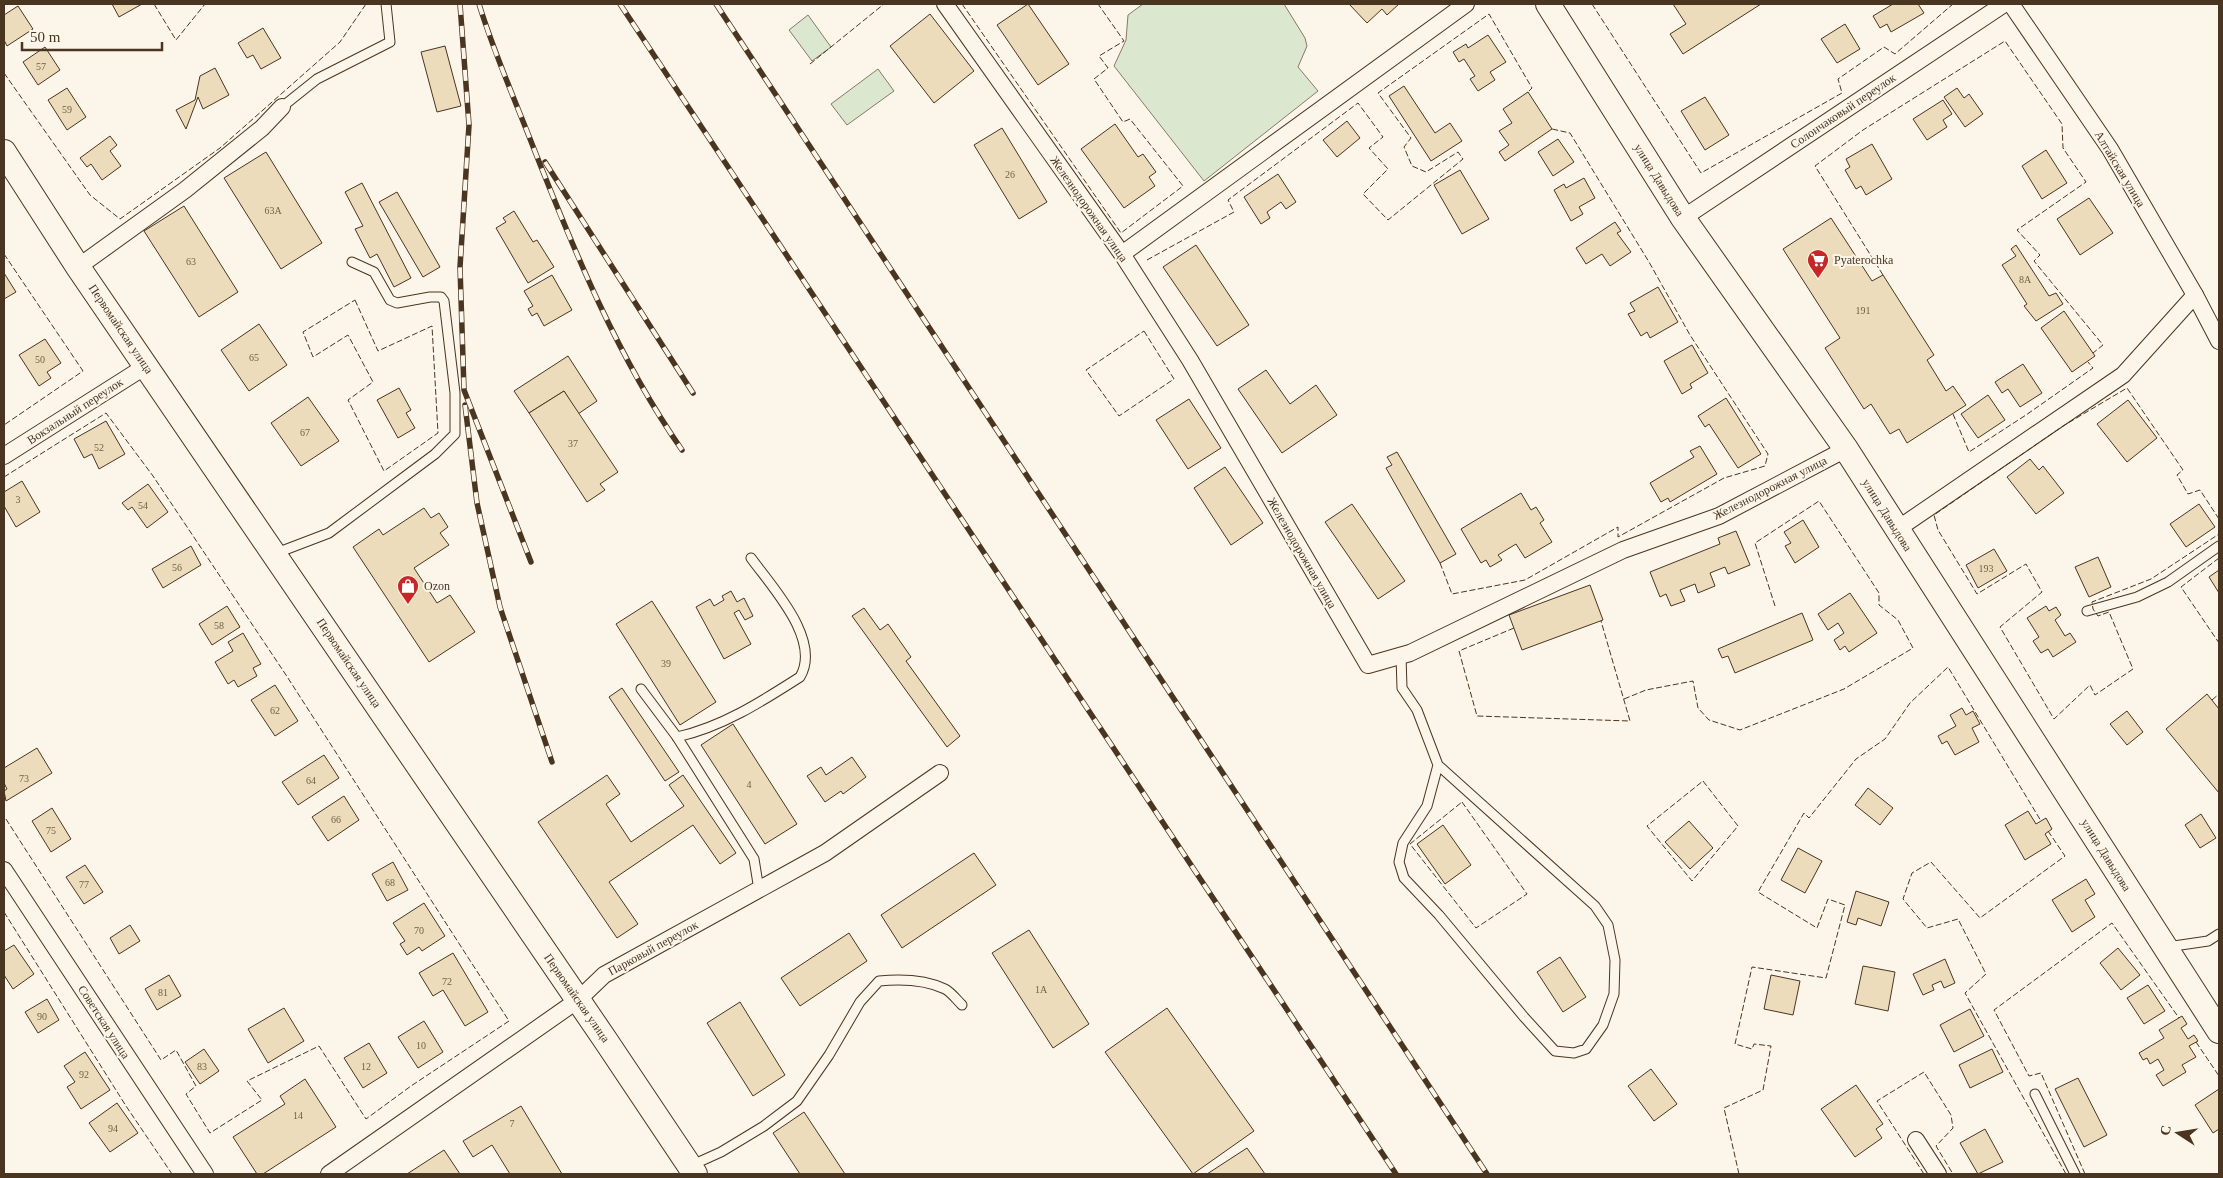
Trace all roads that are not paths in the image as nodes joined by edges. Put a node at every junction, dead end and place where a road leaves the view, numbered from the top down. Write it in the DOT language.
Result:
graph roads {
  1 [pos="386,4"];
  2 [pos="945,4"];
  3 [pos="1466,4"];
  4 [pos="1548,4"];
  5 [pos="2004,4"];
  6 [pos="2011,4"];
  7 [pos="282,107"];
  8 [pos="4,152"];
  9 [pos="1683,218"];
  10 [pos="1122,254"];
  11 [pos="352,262"];
  12 [pos="78,267"];
  13 [pos="2195,295"];
  14 [pos="2219,341"];
  15 [pos="146,366"];
  16 [pos="1846,449"];
  17 [pos="4,456"];
  18 [pos="1896,530"];
  19 [pos="2219,546"];
  20 [pos="274,554"];
  21 [pos="751,558"];
  22 [pos="2087,611"];
  23 [pos="1401,656"];
  24 [pos="641,689"];
  25 [pos="677,737"];
  26 [pos="1438,764"];
  27 [pos="940,773"];
  28 [pos="4,870"];
  29 [pos="759,890"];
  30 [pos="2219,934"];
  31 [pos="2164,947"];
  32 [pos="578,1000"];
  33 [pos="962,1005"];
  34 [pos="2219,1030"];
  35 [pos="2035,1094"];
  36 [pos="1916,1140"];
  37 [pos="692,1170"];
  38 [pos="205,1174"];
  39 [pos="330,1174"];
  40 [pos="1938,1174"];
  41 [pos="2075,1174"];
  1 -- 7 [label="lane"];
  2 -- 10 [label="street, Железнодорожная улица"];
  3 -- 10 [label="street"];
  4 -- 9 [label="main road, улица Давыдова"];
  5 -- 9 [label="street, Солончаковый переулок"];
  6 -- 13 [label="street, Алтайская улица"];
  7 -- 12 [label="street"];
  8 -- 12 [label="main road, Первомайская улица"];
  9 -- 16 [label="main road, улица Давыдова"];
  10 -- 23 [label="street, Железнодорожная улица"];
  11 -- 20 [label="lane"];
  12 -- 15 [label="main road, Первомайская улица"];
  13 -- 14 [label="street, Алтайская улица"];
  13 -- 18 [label="street"];
  15 -- 17 [label="street, Вокзальный переулок"];
  15 -- 20 [label="main road, Первомайская улица"];
  16 -- 18 [label="main road, улица Давыдова"];
  16 -- 23 [label="street, Железнодорожная улица"];
  18 -- 31 [label="main road, улица Давыдова"];
  19 -- 22 [label="lane"];
  20 -- 32 [label="main road, Первомайская улица"];
  21 -- 25 [label="lane"];
  23 -- 26 [label="lane"];
  24 -- 25 [label="lane"];
  25 -- 29 [label="lane"];
  26 -- 26 [label="lane"];
  27 -- 29 [label="street, Парковый переулок"];
  28 -- 38 [label="street, Советская улица"];
  29 -- 32 [label="street, Парковый переулок"];
  30 -- 31 [label="lane"];
  31 -- 34 [label="main road, улица Давыдова"];
  32 -- 37 [label="main road, Первомайская улица"];
  32 -- 39 [label="street, Парковый переулок"];
  33 -- 37 [label="lane"];
  35 -- 41 [label="lane"];
  36 -- 40 [label="street"];
}
